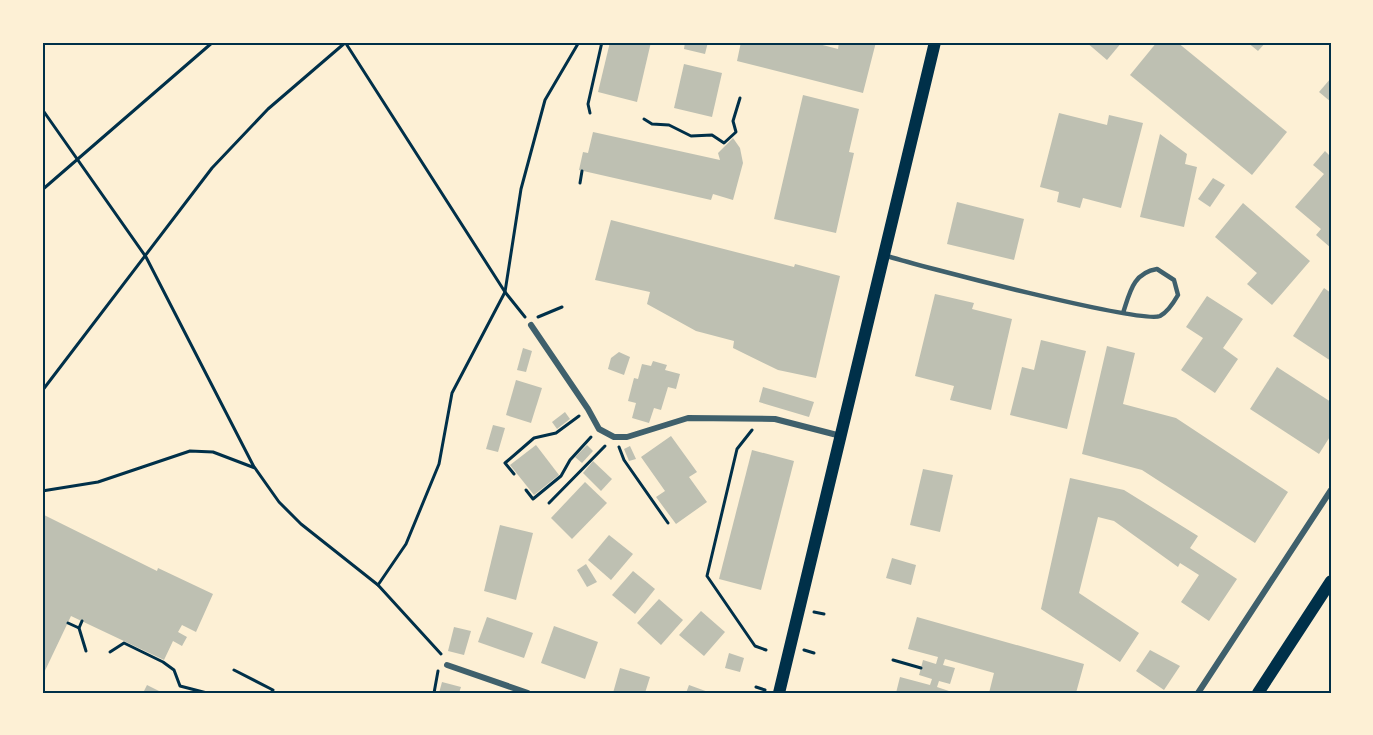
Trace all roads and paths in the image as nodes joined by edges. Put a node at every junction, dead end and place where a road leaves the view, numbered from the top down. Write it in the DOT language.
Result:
graph roads {
  1 [pos="213,42"];
  2 [pos="346,42"];
  3 [pos="579,42"];
  4 [pos="602,42"];
  5 [pos="935,42"];
  6 [pos="740,98"];
  7 [pos="42,109"];
  8 [pos="590,113"];
  9 [pos="645,118"];
  10 [pos="77,161"];
  11 [pos="582,171"];
  12 [pos="580,183"];
  13 [pos="42,190"];
  14 [pos="884,255"];
  15 [pos="146,257"];
  16 [pos="506,292"];
  17 [pos="562,307"];
  18 [pos="1123,313"];
  19 [pos="534,318"];
  20 [pos="531,325"];
  21 [pos="42,391"];
  22 [pos="588,409"];
  23 [pos="753,428"];
  24 [pos="599,429"];
  25 [pos="842,436"];
  26 [pos="614,437"];
  27 [pos="255,468"];
  28 [pos="514,474"];
  29 [pos="526,490"];
  30 [pos="1331,490"];
  31 [pos="42,491"];
  32 [pos="549,503"];
  33 [pos="669,523"];
  34 [pos="1331,581"];
  35 [pos="378,585"];
  36 [pos="812,611"];
  37 [pos="824,614"];
  38 [pos="82,621"];
  39 [pos="68,623"];
  40 [pos="79,628"];
  41 [pos="766,650"];
  42 [pos="802,650"];
  43 [pos="86,651"];
  44 [pos="110,652"];
  45 [pos="814,653"];
  46 [pos="893,660"];
  47 [pos="447,665"];
  48 [pos="456,668"];
  49 [pos="921,668"];
  50 [pos="234,670"];
  51 [pos="207,693"];
  52 [pos="271,693"];
  53 [pos="528,693"];
  54 [pos="779,693"];
  55 [pos="1198,693"];
  56 [pos="1258,693"];
  1 -- 10 [label="path"];
  2 -- 15 [label="path"];
  2 -- 16 [label="path"];
  3 -- 16 [label="path"];
  4 -- 8 [label="path"];
  5 -- 14 [label="main road"];
  6 -- 9 [label="path"];
  7 -- 10 [label="path"];
  10 -- 13 [label="path"];
  10 -- 15 [label="path"];
  11 -- 12 [label="path"];
  14 -- 18 [label="lane"];
  14 -- 25 [label="main road"];
  15 -- 21 [label="path"];
  15 -- 27 [label="path"];
  16 -- 20 [label="path"];
  16 -- 35 [label="path"];
  17 -- 19 [label="path"];
  18 -- 18 [label="lane"];
  20 -- 22 [label="street"];
  22 -- 24 [label="street"];
  22 -- 28 [label="path"];
  23 -- 41 [label="path"];
  24 -- 26 [label="street"];
  24 -- 29 [label="path"];
  25 -- 26 [label="street"];
  25 -- 54 [label="main road"];
  26 -- 32 [label="path"];
  26 -- 33 [label="path"];
  27 -- 31 [label="path"];
  27 -- 35 [label="path"];
  30 -- 55 [label="street"];
  34 -- 56 [label="main road"];
  35 -- 48 [label="path"];
  36 -- 37 [label="path"];
  38 -- 40 [label="path"];
  39 -- 40 [label="path"];
  40 -- 43 [label="path"];
  42 -- 45 [label="path"];
  44 -- 51 [label="path"];
  46 -- 49 [label="path"];
  47 -- 48 [label="street"];
  48 -- 53 [label="street"];
  50 -- 52 [label="path"];
}
